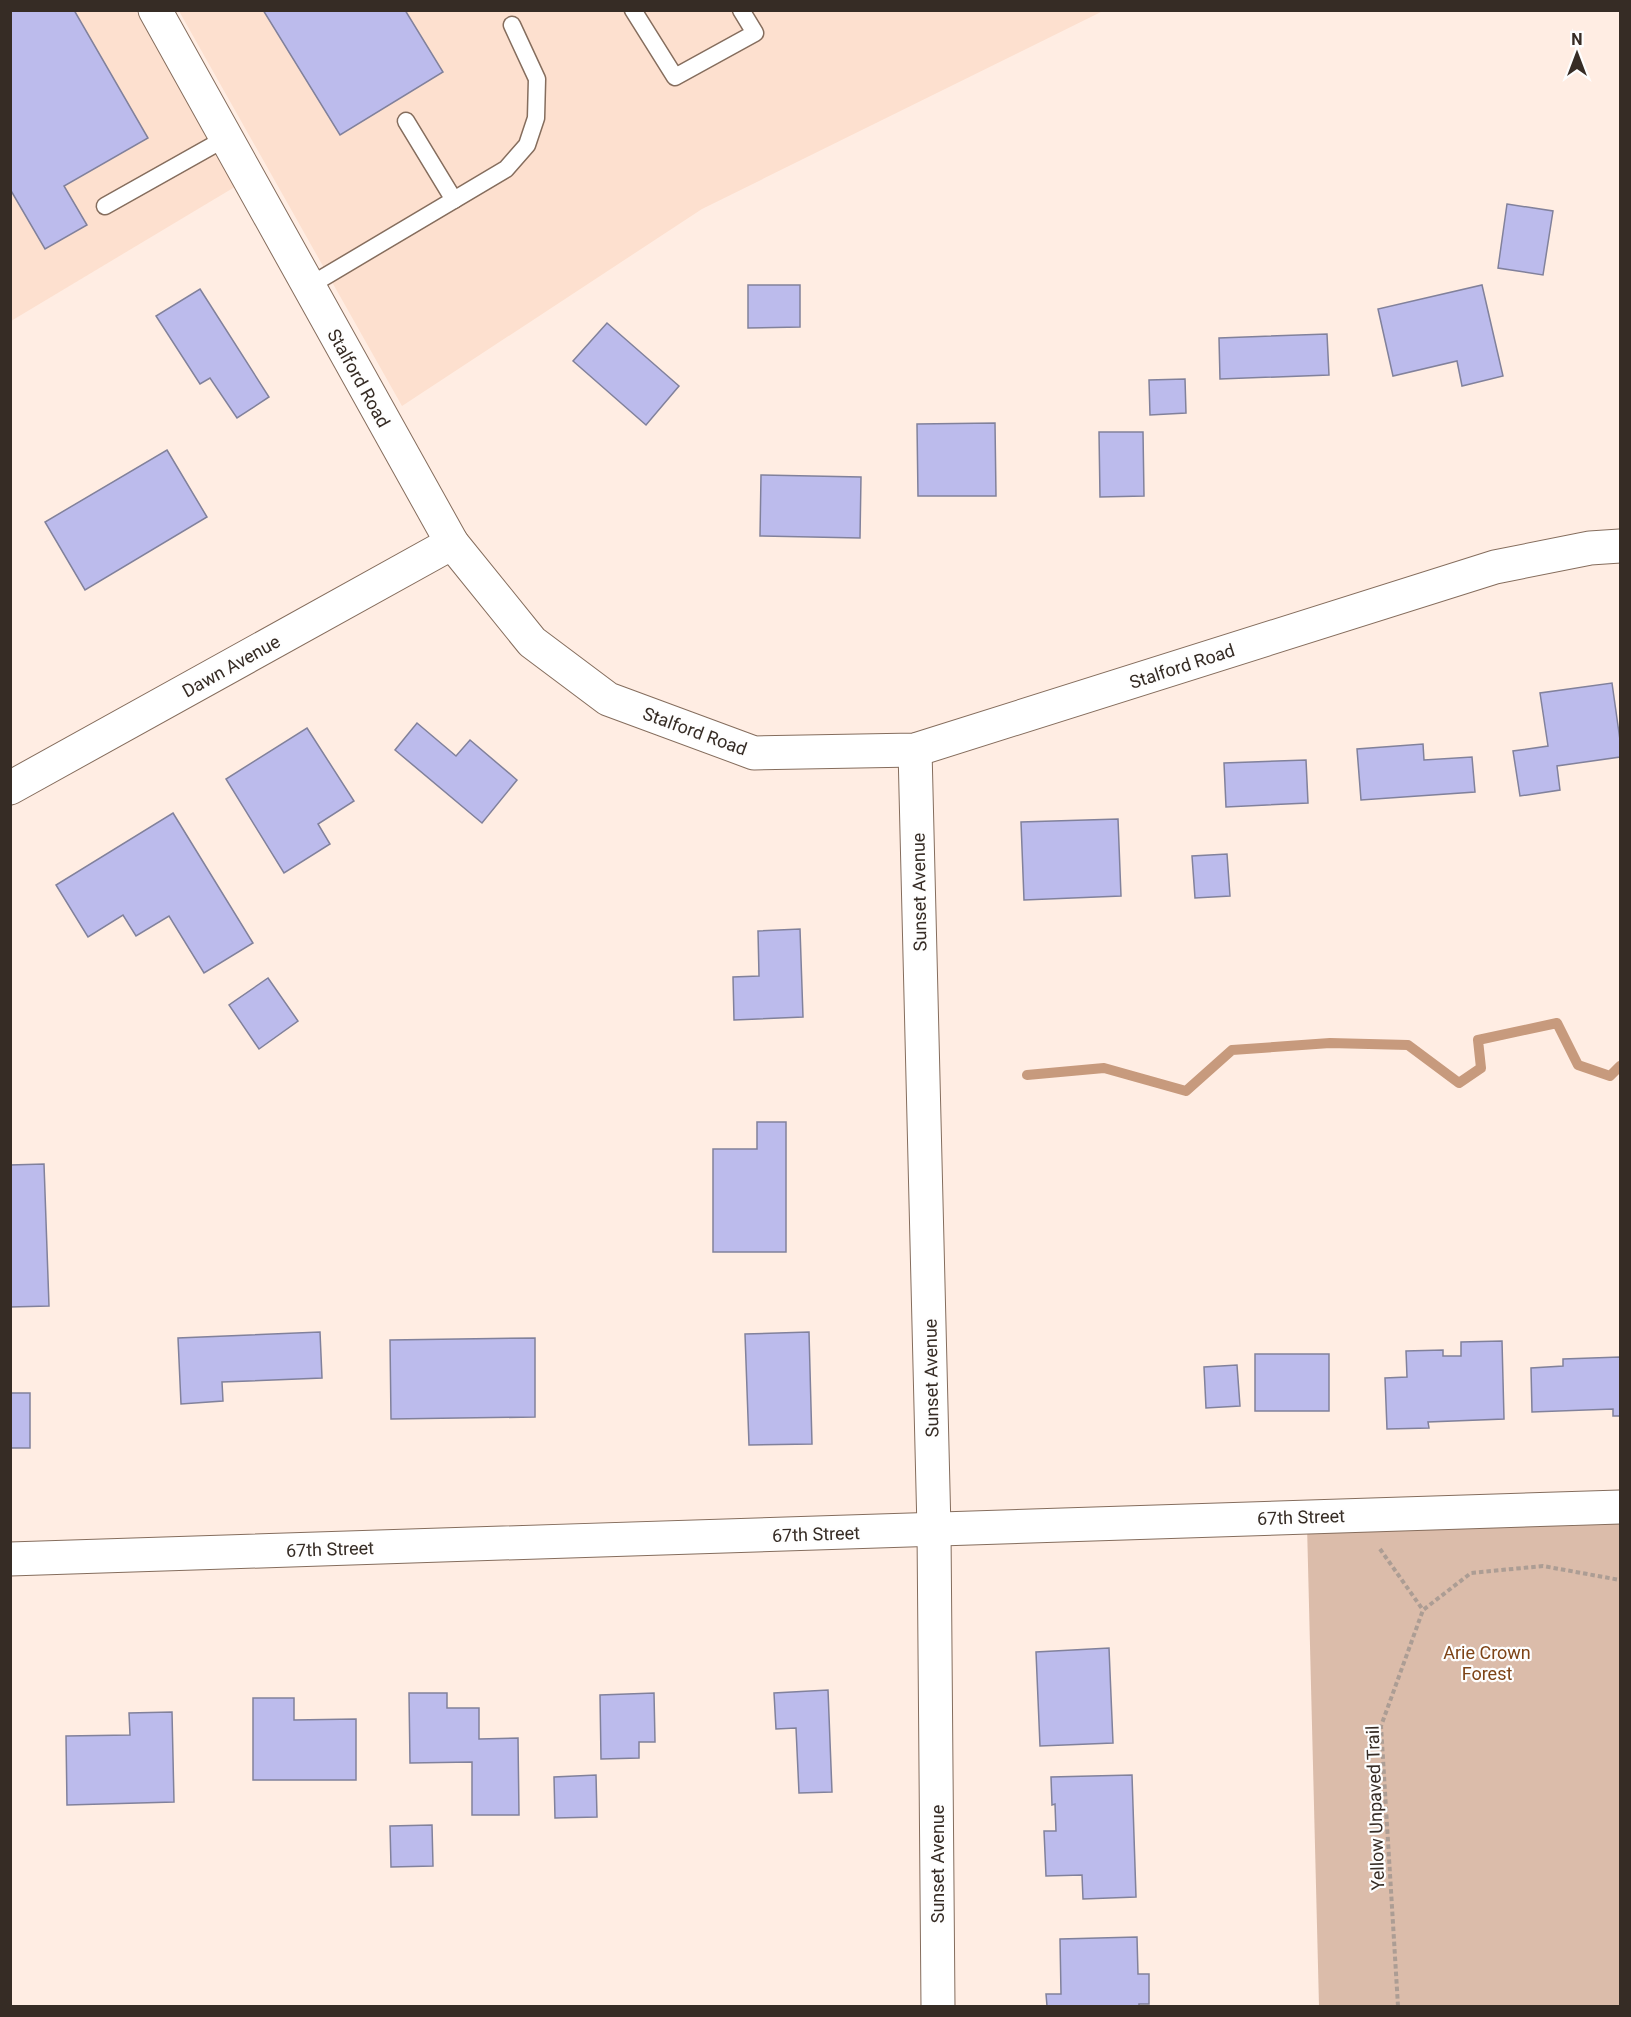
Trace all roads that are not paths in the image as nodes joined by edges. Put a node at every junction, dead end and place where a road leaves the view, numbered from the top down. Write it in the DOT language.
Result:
graph roads {
  1 [pos="155,10"];
  2 [pos="633,10"];
  3 [pos="741,10"];
  4 [pos="512,25"];
  5 [pos="406,121"];
  6 [pos="226,138"];
  7 [pos="454,200"];
  8 [pos="105,206"];
  9 [pos="309,286"];
  10 [pos="452,543"];
  11 [pos="1620,546"];
  12 [pos="915,750"];
  13 [pos="10,788"];
  14 [pos="1620,1507"];
  15 [pos="934,1530"];
  16 [pos="10,1559"];
  17 [pos="938,2007"];
  1 -- 6 [label="street, Stalford Road"];
  2 -- 3 [label="lane"];
  4 -- 7 [label="lane"];
  5 -- 7 [label="lane"];
  6 -- 8 [label="lane"];
  6 -- 9 [label="street, Stalford Road"];
  7 -- 9 [label="lane"];
  9 -- 10 [label="street, Stalford Road"];
  10 -- 12 [label="street, Stalford Road"];
  10 -- 13 [label="street, Dawn Avenue"];
  11 -- 12 [label="street, Stalford Road"];
  12 -- 15 [label="street, Sunset Avenue"];
  14 -- 15 [label="street, 67th Street"];
  15 -- 16 [label="street, 67th Street"];
  15 -- 17 [label="street, Sunset Avenue"];
}
